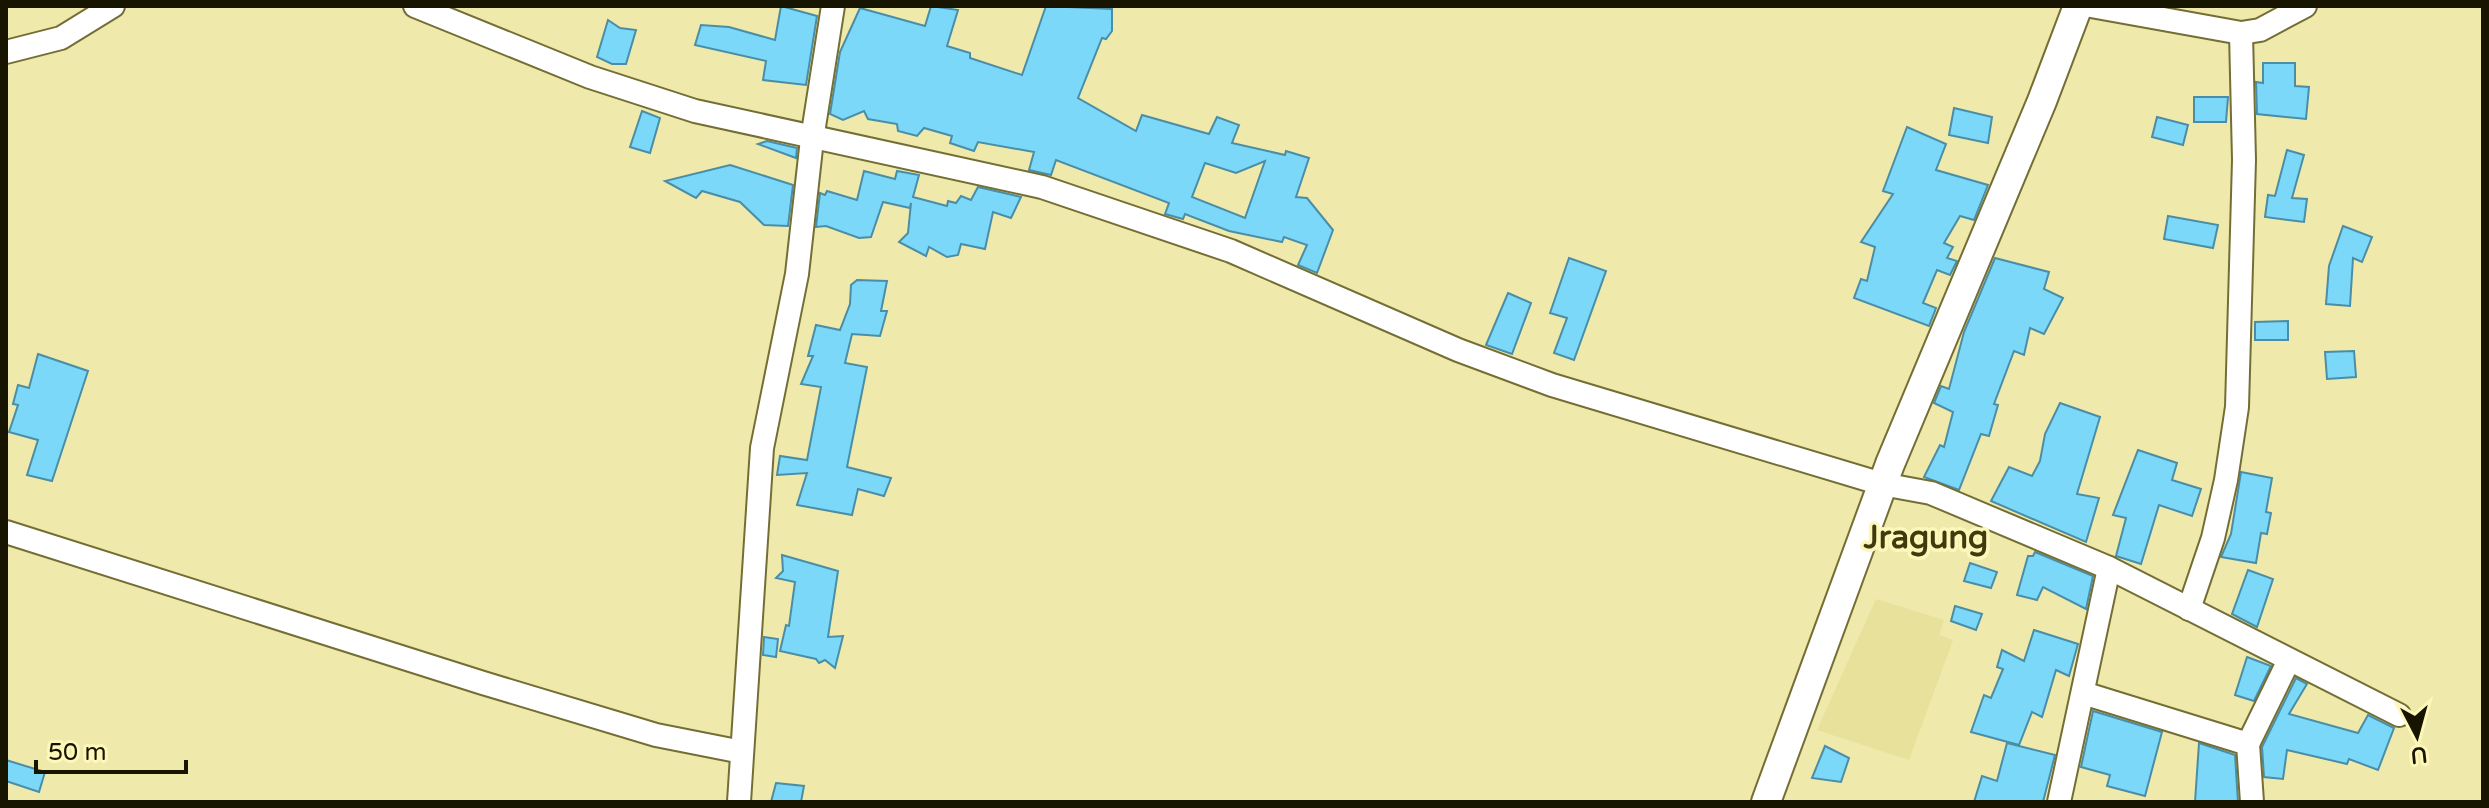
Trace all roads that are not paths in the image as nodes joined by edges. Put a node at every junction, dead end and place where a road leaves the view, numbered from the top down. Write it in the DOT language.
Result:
graph roads {
  1 [pos="113,6"];
  2 [pos="415,6"];
  3 [pos="833,6"];
  4 [pos="2078,6"];
  5 [pos="2091,6"];
  6 [pos="2305,6"];
  7 [pos="2241,33"];
  8 [pos="6,52"];
  9 [pos="812,139"];
  10 [pos="1882,484"];
  11 [pos="6,532"];
  12 [pos="2109,568"];
  13 [pos="2189,609"];
  14 [pos="2289,660"];
  15 [pos="2083,693"];
  16 [pos="2399,715"];
  17 [pos="2248,744"];
  18 [pos="742,752"];
  19 [pos="739,802"];
  20 [pos="1766,802"];
  21 [pos="2059,802"];
  22 [pos="2252,802"];
  1 -- 8 [label="street"];
  2 -- 9 [label="street"];
  3 -- 9 [label="street"];
  4 -- 10 [label="main road"];
  5 -- 7 [label="street"];
  6 -- 7 [label="street"];
  7 -- 13 [label="street"];
  9 -- 10 [label="street"];
  9 -- 18 [label="street"];
  10 -- 12 [label="street"];
  10 -- 20 [label="main road"];
  11 -- 18 [label="street"];
  12 -- 13 [label="street"];
  12 -- 15 [label="street"];
  13 -- 14 [label="street"];
  14 -- 16 [label="street"];
  14 -- 17 [label="street"];
  15 -- 17 [label="street"];
  15 -- 21 [label="street"];
  17 -- 22 [label="street"];
  18 -- 19 [label="street"];
}
